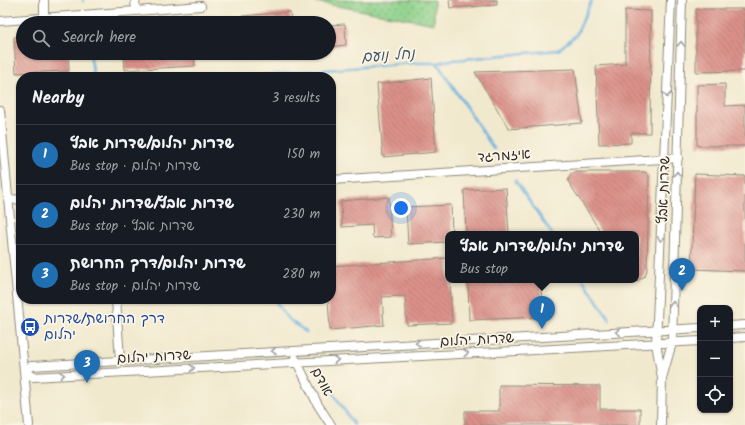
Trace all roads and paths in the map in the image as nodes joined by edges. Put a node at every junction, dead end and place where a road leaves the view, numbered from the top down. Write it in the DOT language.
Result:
graph roads {
  1 [pos="44,0"];
  2 [pos="135,0"];
  3 [pos="671,0"];
  4 [pos="682,0"];
  5 [pos="201,6"];
  6 [pos="136,11"];
  7 [pos="44,16"];
  8 [pos="70,16"];
  9 [pos="16,20"];
  10 [pos="0,21"];
  11 [pos="0,110"];
  12 [pos="678,158"];
  13 [pos="664,159"];
  14 [pos="336,180"];
  15 [pos="9,200"];
  16 [pos="16,200"];
  17 [pos="16,275"];
  18 [pos="19,304"];
  19 [pos="116,304"];
  20 [pos="745,325"];
  21 [pos="733,326"];
  22 [pos="697,328"];
  23 [pos="657,330"];
  24 [pos="673,330"];
  25 [pos="745,337"];
  26 [pos="733,338"];
  27 [pos="697,341"];
  28 [pos="672,342"];
  29 [pos="656,343"];
  30 [pos="291,350"];
  31 [pos="120,360"];
  32 [pos="297,362"];
  33 [pos="25,372"];
  34 [pos="662,378"];
  35 [pos="29,425"];
  36 [pos="331,425"];
  37 [pos="661,425"];
  1 -- 7 [label="street"];
  2 -- 6 [label="street"];
  3 -- 13 [label="street, שדרות אבץ, one-way"];
  12 -- 4 [label="street, שדרות אבץ, one-way"];
  5 -- 6 [label="street"];
  6 -- 8 [label="street"];
  9 -- 10 [label="street"];
  11 -- 15 [label="street"];
  12 -- 13 [label="street, איזמרגד"];
  24 -- 12 [label="street, שדרות אבץ, one-way"];
  13 -- 14 [label="street, איזמרגד"];
  13 -- 23 [label="street, שדרות אבץ, one-way"];
  15 -- 16 [label="street"];
  15 -- 17 [label="street"];
  18 -- 33 [label="street"];
  19 -- 31 [label="street"];
  20 -- 21 [label="street"];
  22 -- 24 [label="street, שדרות יהלום"];
  23 -- 24 [label="street, שדרות יהלום"];
  23 -- 29 [label="street, שדרות אבץ"];
  23 -- 30 [label="street, שדרות יהלום, one-way"];
  24 -- 28 [label="street, שדרות אבץ"];
  25 -- 26 [label="street"];
  27 -- 28 [label="street, שדרות יהלום"];
  28 -- 29 [label="street, שדרות יהלום"];
  28 -- 34 [label="street, שדרות אבץ"];
  32 -- 29 [label="street, שדרות יהלום, one-way"];
  29 -- 34 [label="street, שדרות אבץ"];
  30 -- 31 [label="street, שדרות יהלום, one-way"];
  30 -- 32 [label="street, אודם"];
  31 -- 33 [label="street, שדרות יהלום"];
  33 -- 32 [label="street, שדרות יהלום, one-way"];
  32 -- 36 [label="street, אודם"];
  33 -- 35 [label="street"];
  34 -- 37 [label="street, שדרות אבץ"];
}
